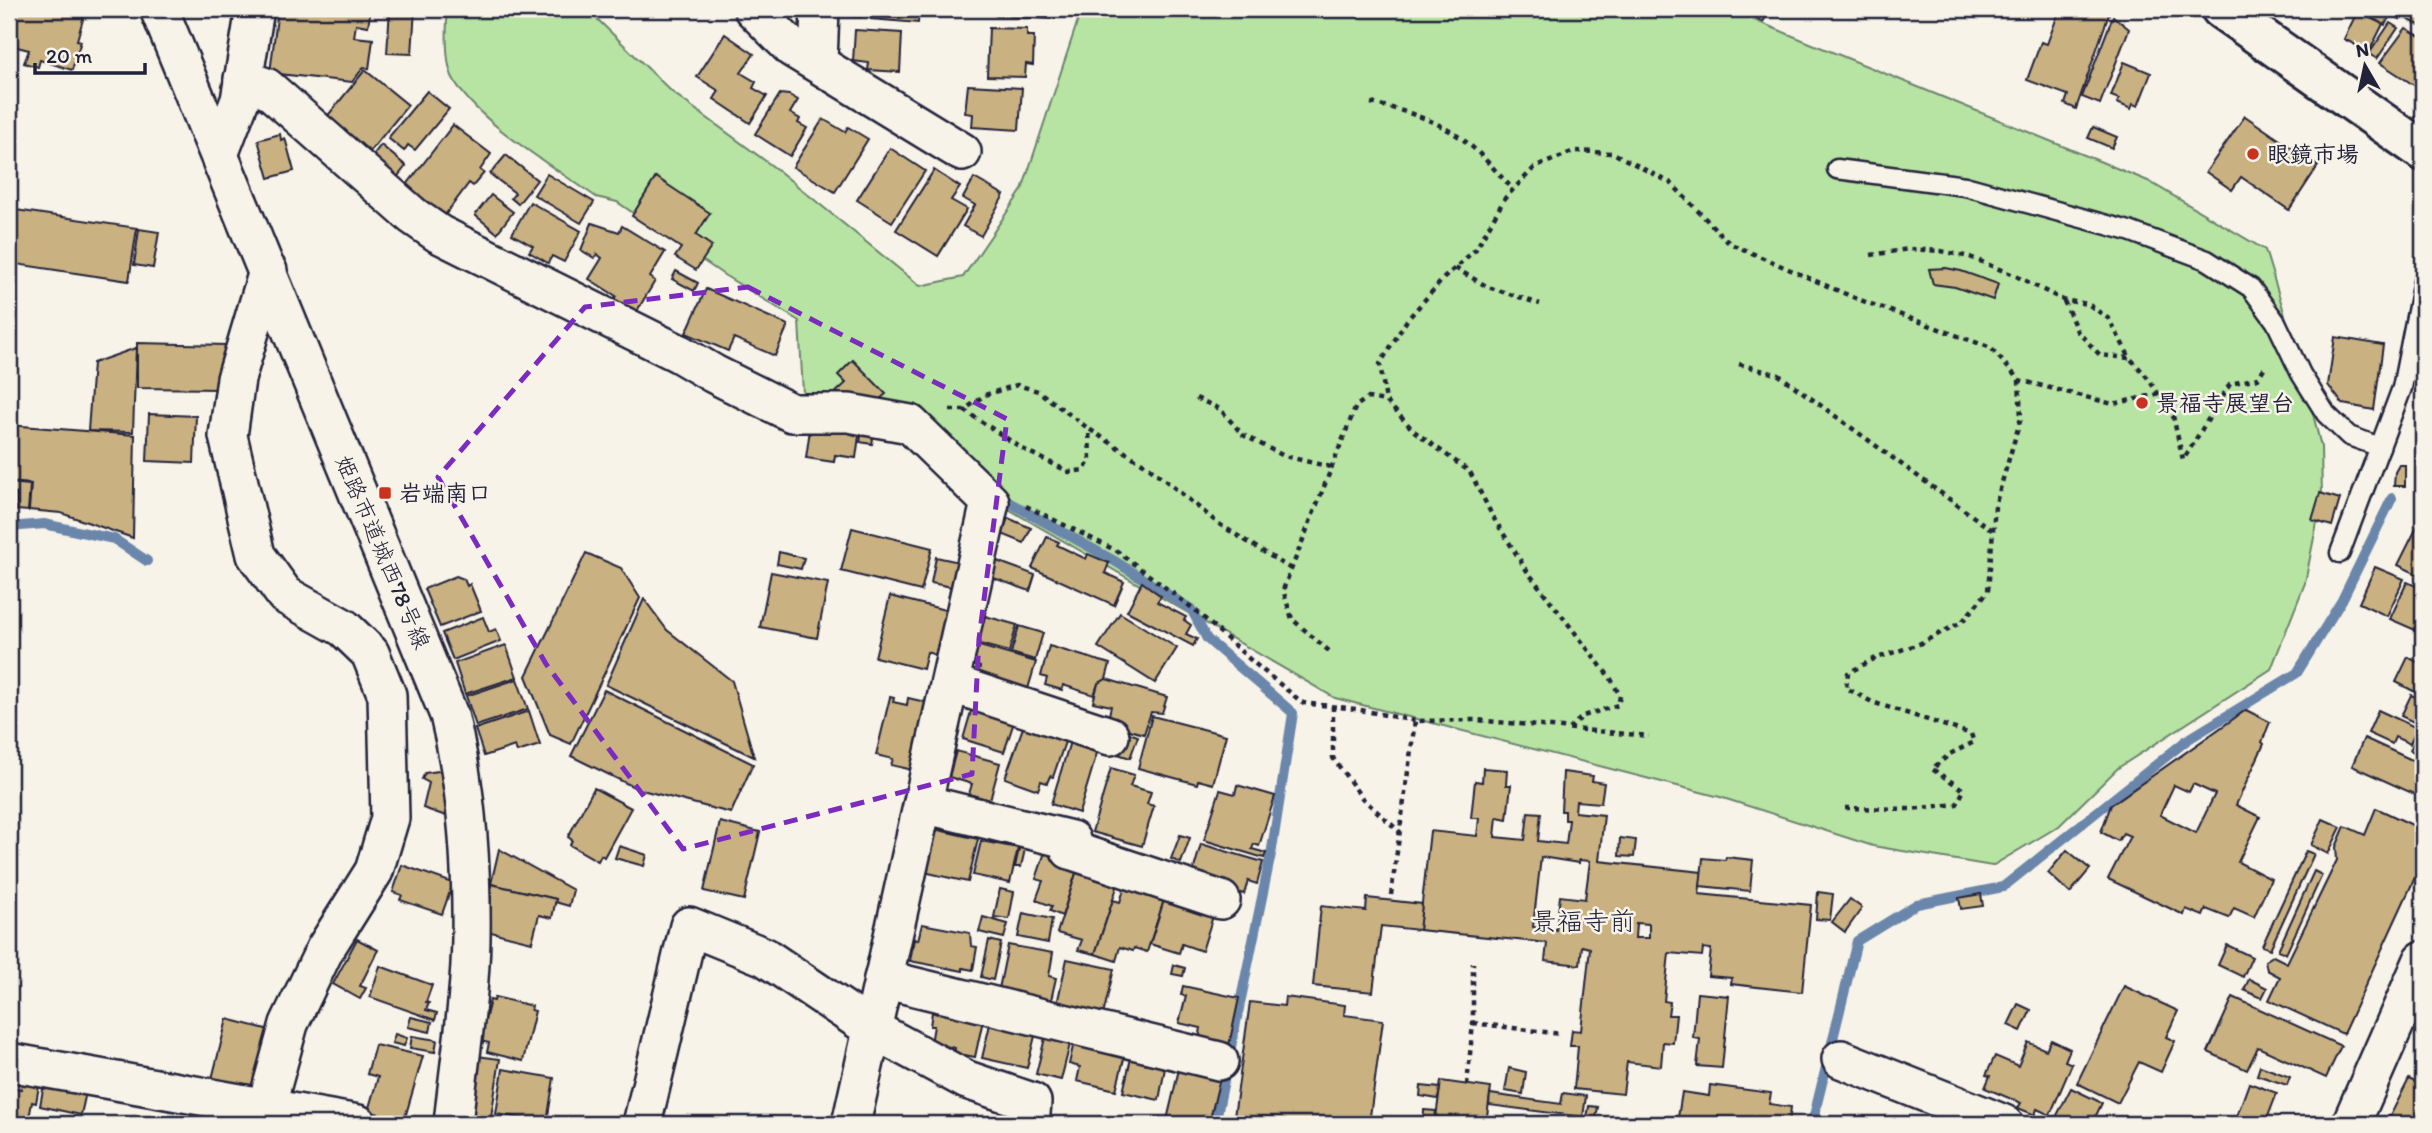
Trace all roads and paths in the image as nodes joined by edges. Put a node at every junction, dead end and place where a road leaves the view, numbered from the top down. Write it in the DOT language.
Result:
graph roads {
  1 [pos="159,9"];
  2 [pos="255,9"];
  3 [pos="753,9"];
  4 [pos="820,9"];
  5 [pos="2226,10"];
  6 [pos="818,62"];
  7 [pos="243,79"];
  8 [pos="1371,103"];
  9 [pos="2423,151"];
  10 [pos="220,152"];
  11 [pos="962,152"];
  12 [pos="1837,169"];
  13 [pos="1513,189"];
  14 [pos="1871,255"];
  15 [pos="1455,268"];
  16 [pos="268,271"];
  17 [pos="2423,281"];
  18 [pos="2063,300"];
  19 [pos="1540,304"];
  20 [pos="2284,337"];
  21 [pos="2130,358"];
  22 [pos="1739,364"];
  23 [pos="2019,380"];
  24 [pos="2158,394"];
  25 [pos="1196,398"];
  26 [pos="1386,401"];
  27 [pos="964,410"];
  28 [pos="950,419"];
  29 [pos="1089,429"];
  30 [pos="2380,447"];
  31 [pos="1331,467"];
  32 [pos="990,502"];
  33 [pos="1994,532"];
  34 [pos="2340,553"];
  35 [pos="1291,569"];
  36 [pos="1329,651"];
  37 [pos="950,683"];
  38 [pos="1333,706"];
  39 [pos="1415,721"];
  40 [pos="1569,729"];
  41 [pos="1110,736"];
  42 [pos="1649,736"];
  43 [pos="923,804"];
  44 [pos="1845,808"];
  45 [pos="1401,833"];
  46 [pos="1391,895"];
  47 [pos="1221,900"];
  48 [pos="2423,960"];
  49 [pos="1473,963"];
  50 [pos="883,979"];
  51 [pos="1473,1023"];
  52 [pos="872,1029"];
  53 [pos="1561,1034"];
  54 [pos="1841,1059"];
  55 [pos="1219,1061"];
  56 [pos="9,1062"];
  57 [pos="1467,1085"];
  58 [pos="266,1108"];
  59 [pos="358,1124"];
  60 [pos="453,1124"];
  61 [pos="642,1124"];
  62 [pos="850,1124"];
  63 [pos="1030,1124"];
  64 [pos="2004,1124"];
  65 [pos="2351,1124"];
  1 -- 10 [label="street, 姫路市道城西78号線"];
  2 -- 7 [label="street"];
  3 -- 6 [label="street"];
  4 -- 6 [label="street"];
  5 -- 9 [label="street"];
  6 -- 11 [label="street"];
  7 -- 10 [label="street"];
  7 -- 32 [label="street"];
  8 -- 13 [label="path"];
  10 -- 16 [label="street, 姫路市道城西78号線"];
  12 -- 20 [label="lane"];
  13 -- 15 [label="path"];
  13 -- 23 [label="path"];
  14 -- 18 [label="path"];
  15 -- 19 [label="path"];
  15 -- 26 [label="path"];
  16 -- 58 [label="street"];
  16 -- 60 [label="street, 姫路市道城西78号線"];
  17 -- 30 [label="lane"];
  18 -- 21 [label="path"];
  18 -- 21 [label="path"];
  20 -- 24 [label="path"];
  20 -- 30 [label="lane"];
  21 -- 24 [label="path"];
  22 -- 33 [label="path"];
  23 -- 24 [label="path"];
  23 -- 33 [label="path"];
  25 -- 31 [label="path"];
  26 -- 31 [label="path"];
  26 -- 40 [label="path"];
  27 -- 28 [label="path"];
  27 -- 29 [label="path"];
  27 -- 29 [label="path"];
  29 -- 35 [label="path"];
  30 -- 34 [label="lane"];
  31 -- 35 [label="path"];
  32 -- 37 [label="street"];
  32 -- 38 [label="path"];
  33 -- 44 [label="path"];
  35 -- 36 [label="path"];
  37 -- 41 [label="street"];
  37 -- 43 [label="street"];
  38 -- 39 [label="path"];
  38 -- 45 [label="path"];
  39 -- 40 [label="path"];
  39 -- 45 [label="path"];
  40 -- 42 [label="path"];
  43 -- 47 [label="street"];
  43 -- 50 [label="street"];
  45 -- 46 [label="path"];
  48 -- 65 [label="street"];
  49 -- 51 [label="path"];
  50 -- 52 [label="street"];
  50 -- 55 [label="street"];
  51 -- 53 [label="path"];
  51 -- 57 [label="path"];
  52 -- 61 [label="street"];
  52 -- 62 [label="street"];
  52 -- 63 [label="street"];
  54 -- 64 [label="street"];
  56 -- 58 [label="street"];
  58 -- 59 [label="street"];
}
